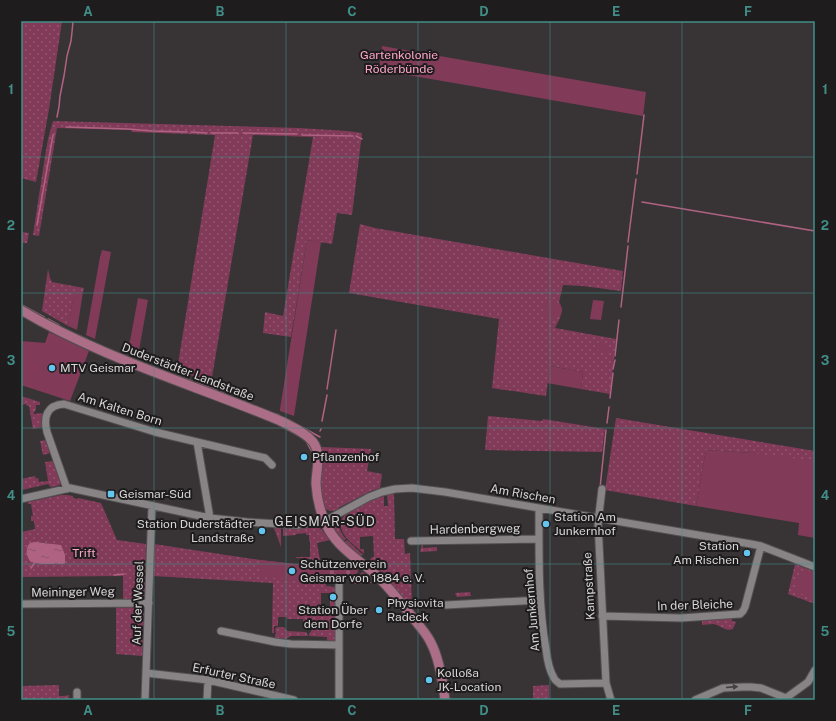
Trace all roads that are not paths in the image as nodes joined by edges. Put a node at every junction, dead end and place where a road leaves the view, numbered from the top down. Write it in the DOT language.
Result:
graph roads {
  1 [pos="21,310"];
  2 [pos="197,442"];
  3 [pos="272,465"];
  4 [pos="67,489"];
  5 [pos="602,489"];
  6 [pos="21,499"];
  7 [pos="152,506"];
  8 [pos="539,508"];
  9 [pos="210,518"];
  10 [pos="598,518"];
  11 [pos="325,521"];
  12 [pos="539,539"];
  13 [pos="411,542"];
  14 [pos="760,546"];
  15 [pos="815,567"];
  16 [pos="339,585"];
  17 [pos="540,600"];
  18 [pos="149,603"];
  19 [pos="21,604"];
  20 [pos="446,605"];
  21 [pos="602,616"];
  22 [pos="221,631"];
  23 [pos="339,645"];
  24 [pos="815,670"];
  25 [pos="146,673"];
  26 [pos="208,680"];
  27 [pos="813,681"];
  28 [pos="606,683"];
  29 [pos="77,692"];
  30 [pos="271,698"];
  31 [pos="786,699"];
  32 [pos="77,700"];
  33 [pos="145,700"];
  34 [pos="207,700"];
  35 [pos="294,700"];
  36 [pos="339,700"];
  37 [pos="446,700"];
  38 [pos="611,700"];
  39 [pos="695,700"];
  1 -- 11 [label="main road, Duderstädter Landstraße"];
  2 -- 3 [label="street, Am Kalten Born"];
  2 -- 4 [label="street, Am Kalten Born"];
  2 -- 9 [label="street"];
  4 -- 6 [label="street"];
  4 -- 7 [label="street"];
  5 -- 10 [label="street, Kampstraße"];
  7 -- 9 [label="street"];
  7 -- 18 [label="street, Auf der Wessel"];
  8 -- 10 [label="street, Am Rischen"];
  8 -- 11 [label="street, Am Rischen"];
  8 -- 12 [label="street, Am Junkernhof"];
  9 -- 11 [label="street"];
  10 -- 14 [label="street, Am Rischen"];
  10 -- 21 [label="street, Kampstraße"];
  11 -- 37 [label="main road, Duderstädter Landstraße"];
  12 -- 13 [label="street, Hardenbergweg"];
  12 -- 17 [label="street, Am Junkernhof"];
  14 -- 15 [label="street, Am Rischen"];
  14 -- 21 [label="street, In der Bleiche"];
  16 -- 23 [label="street"];
  17 -- 20 [label="street"];
  17 -- 28 [label="street, Am Junkernhof"];
  18 -- 19 [label="street, Meininger Weg"];
  18 -- 25 [label="street, Auf der Wessel"];
  21 -- 28 [label="street, Kampstraße"];
  22 -- 23 [label="street"];
  23 -- 36 [label="street"];
  24 -- 27 [label="street"];
  25 -- 26 [label="street, Erfurter Straße"];
  25 -- 33 [label="street, Auf der Wessel"];
  26 -- 30 [label="street, Erfurter Straße"];
  26 -- 34 [label="street"];
  27 -- 31 [label="street"];
  28 -- 38 [label="street, Kampstraße"];
  29 -- 32 [label="street"];
  30 -- 35 [label="street, Erfurter Straße"];
  39 -- 31 [label="street, one-way"];
}
